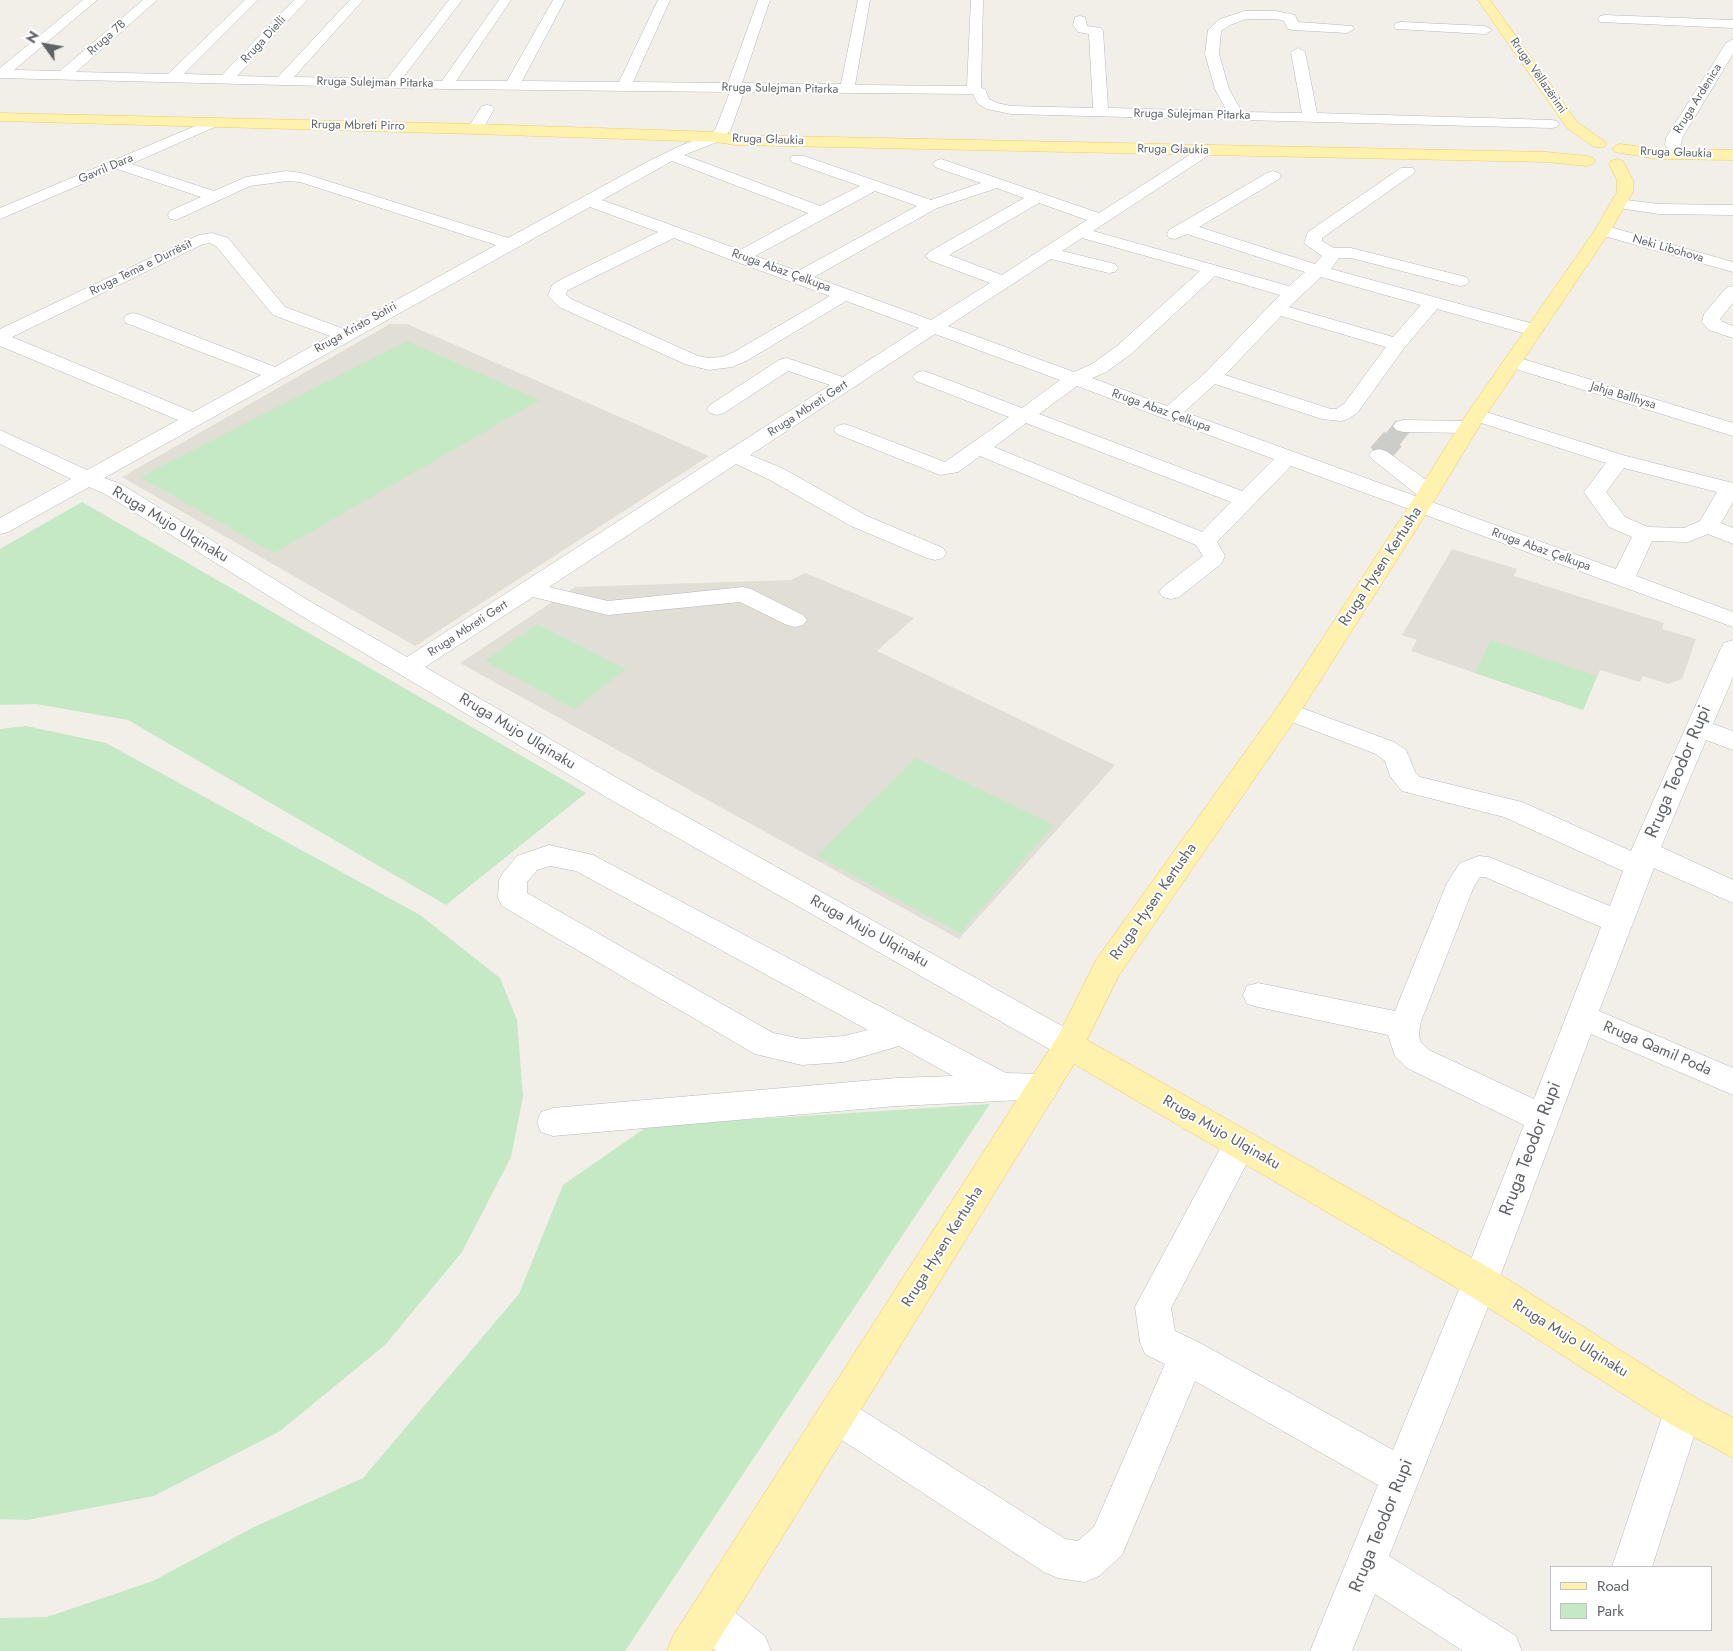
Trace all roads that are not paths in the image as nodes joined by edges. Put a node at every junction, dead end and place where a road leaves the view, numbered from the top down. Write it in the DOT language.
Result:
graph roads {
  1 [pos="91,0"];
  2 [pos="151,0"];
  3 [pos="252,0"];
  4 [pos="301,0"];
  5 [pos="357,0"];
  6 [pos="456,0"];
  7 [pos="505,0"];
  8 [pos="559,0"];
  9 [pos="664,0"];
  10 [pos="764,0"];
  11 [pos="864,0"];
  12 [pos="977,0"];
  13 [pos="1484,0"];
  14 [pos="1474,15"];
  15 [pos="1605,19"];
  16 [pos="1080,20"];
  17 [pos="1733,24"];
  18 [pos="1401,26"];
  19 [pos="1347,29"];
  20 [pos="1487,34"];
  21 [pos="1733,43"];
  22 [pos="1298,52"];
  23 [pos="1,74"];
  24 [pos="63,76"];
  25 [pos="172,78"];
  26 [pos="226,79"];
  27 [pos="283,80"];
  28 [pos="391,84"];
  29 [pos="446,85"];
  30 [pos="512,86"];
  31 [pos="624,87"];
  32 [pos="736,88"];
  33 [pos="848,90"];
  34 [pos="974,90"];
  35 [pos="487,109"];
  36 [pos="1540,109"];
  37 [pos="1101,113"];
  38 [pos="1237,116"];
  39 [pos="0,117"];
  40 [pos="1310,118"];
  41 [pos="212,123"];
  42 [pos="1552,124"];
  43 [pos="475,129"];
  44 [pos="717,138"];
  45 [pos="1599,144"];
  46 [pos="1207,150"];
  47 [pos="1577,151"];
  48 [pos="1680,154"];
  49 [pos="1733,155"];
  50 [pos="672,156"];
  51 [pos="1621,157"];
  52 [pos="798,159"];
  53 [pos="1733,161"];
  54 [pos="116,164"];
  55 [pos="941,164"];
  56 [pos="1407,171"];
  57 [pos="1273,176"];
  58 [pos="997,183"];
  59 [pos="875,185"];
  60 [pos="214,196"];
  61 [pos="1038,197"];
  62 [pos="589,201"];
  63 [pos="1618,204"];
  64 [pos="931,205"];
  65 [pos="1731,210"];
  66 [pos="821,212"];
  67 [pos="0,214"];
  68 [pos="176,215"];
  69 [pos="1101,219"];
  70 [pos="1186,228"];
  71 [pos="1603,230"];
  72 [pos="672,232"];
  73 [pos="1082,233"];
  74 [pos="509,244"];
  75 [pos="1144,250"];
  76 [pos="1049,253"];
  77 [pos="1330,253"];
  78 [pos="740,256"];
  79 [pos="1733,267"];
  80 [pos="1109,268"];
  81 [pos="1212,269"];
  82 [pos="1318,271"];
  83 [pos="799,278"];
  84 [pos="1460,281"];
  85 [pos="1004,282"];
  86 [pos="1733,291"];
  87 [pos="844,294"];
  88 [pos="1292,294"];
  89 [pos="1432,302"];
  90 [pos="1278,309"];
  91 [pos="133,319"];
  92 [pos="0,321"];
  93 [pos="934,327"];
  94 [pos="17,328"];
  95 [pos="1534,330"];
  96 [pos="1733,332"];
  97 [pos="344,335"];
  98 [pos="0,338"];
  99 [pos="1397,344"];
  100 [pos="1512,362"];
  101 [pos="274,374"];
  102 [pos="923,377"];
  103 [pos="1212,377"];
  104 [pos="1074,379"];
  105 [pos="846,384"];
  106 [pos="717,409"];
  107 [pos="1170,414"];
  108 [pos="1022,416"];
  109 [pos="193,419"];
  110 [pos="1472,422"];
  111 [pos="1402,426"];
  112 [pos="844,430"];
  113 [pos="1733,430"];
  114 [pos="0,436"];
  115 [pos="978,448"];
  116 [pos="1379,455"];
  117 [pos="735,456"];
  118 [pos="1288,457"];
  119 [pos="1619,460"];
  120 [pos="86,478"];
  121 [pos="1732,490"];
  122 [pos="1424,499"];
  123 [pos="1246,500"];
  124 [pos="2,524"];
  125 [pos="1708,525"];
  126 [pos="1644,534"];
  127 [pos="1733,537"];
  128 [pos="1205,541"];
  129 [pos="935,553"];
  130 [pos="1623,580"];
  131 [pos="529,589"];
  132 [pos="1171,592"];
  133 [pos="795,620"];
  134 [pos="1733,620"];
  135 [pos="1730,665"];
  136 [pos="408,668"];
  137 [pos="1288,711"];
  138 [pos="1699,728"];
  139 [pos="1733,741"];
  140 [pos="1642,860"];
  141 [pos="1733,892"];
  142 [pos="1618,922"];
  143 [pos="1258,995"];
  144 [pos="1582,1017"];
  145 [pos="1405,1026"];
  146 [pos="902,1033"];
  147 [pos="1070,1045"];
  148 [pos="1733,1082"];
  149 [pos="1002,1087"];
  150 [pos="1043,1088"];
  151 [pos="1542,1120"];
  152 [pos="553,1122"];
  153 [pos="1240,1144"];
  154 [pos="1480,1282"];
  155 [pos="1187,1356"];
  156 [pos="1682,1410"];
  157 [pos="838,1416"];
  158 [pos="1733,1439"];
  159 [pos="1402,1477"];
  160 [pos="1366,1565"];
  161 [pos="1632,1566"];
  162 [pos="699,1635"];
  163 [pos="750,1651"];
  164 [pos="1331,1651"];
  165 [pos="1501,1651"];
  1 -- 23 [label="street"];
  2 -- 24 [label="street, Rruga 7B"];
  3 -- 25 [label="street"];
  4 -- 26 [label="street, Rruga Dielli"];
  5 -- 27 [label="street"];
  6 -- 28 [label="street"];
  7 -- 29 [label="street"];
  8 -- 30 [label="street"];
  9 -- 31 [label="street"];
  10 -- 32 [label="street"];
  11 -- 33 [label="street"];
  12 -- 34 [label="street"];
  13 -- 45 [label="main road, Rruga Vëllazërimi"];
  14 -- 20 [label="main road"];
  15 -- 17 [label="street"];
  16 -- 37 [label="street"];
  18 -- 20 [label="street"];
  19 -- 38 [label="street"];
  21 -- 48 [label="street, Rruga Ardenica"];
  22 -- 40 [label="street"];
  23 -- 24 [label="street, Rruga Sulejman Pitarka"];
  24 -- 25 [label="street, Rruga Sulejman Pitarka"];
  25 -- 26 [label="street, Rruga Sulejman Pitarka"];
  26 -- 27 [label="street, Rruga Sulejman Pitarka"];
  27 -- 28 [label="street, Rruga Sulejman Pitarka"];
  28 -- 29 [label="street, Rruga Sulejman Pitarka"];
  29 -- 30 [label="street, Rruga Sulejman Pitarka"];
  30 -- 31 [label="street, Rruga Sulejman Pitarka"];
  31 -- 32 [label="street, Rruga Sulejman Pitarka"];
  32 -- 33 [label="street, Rruga Sulejman Pitarka"];
  32 -- 44 [label="street"];
  33 -- 34 [label="street, Rruga Sulejman Pitarka"];
  34 -- 37 [label="street, Rruga Sulejman Pitarka"];
  35 -- 43 [label="street"];
  36 -- 42 [label="main road, Rruga Vëllazërimi"];
  37 -- 38 [label="street, Rruga Sulejman Pitarka"];
  38 -- 40 [label="street, Rruga Sulejman Pitarka"];
  39 -- 41 [label="main road, Rruga Mbreti Pirro"];
  40 -- 42 [label="street, Rruga Sulejman Pitarka"];
  41 -- 43 [label="main road, Rruga Mbreti Pirro"];
  41 -- 54 [label="street, Gavril Dara"];
  42 -- 47 [label="main road, Rruga Vëllazërimi"];
  43 -- 44 [label="main road, Rruga Mbreti Pirro"];
  44 -- 46 [label="main road, Rruga Glaukia"];
  44 -- 47 [label="main road, Rruga Glaukia"];
  44 -- 50 [label="street, Rruga Kristo Sotiri"];
  45 -- 47 [label="main road"];
  45 -- 51 [label="main road"];
  46 -- 47 [label="main road, Rruga Glaukia"];
  46 -- 69 [label="street, Rruga Mbreti Gert"];
  47 -- 51 [label="main road"];
  48 -- 49 [label="main road, Rruga Glaukia"];
  48 -- 51 [label="main road, Rruga Glaukia"];
  50 -- 62 [label="street, Rruga Kristo Sotiri"];
  50 -- 66 [label="street"];
  51 -- 53 [label="main road, Rruga Glaukia"];
  51 -- 63 [label="main road, Rruga Hysen Kertusha"];
  52 -- 59 [label="street"];
  54 -- 60 [label="street"];
  54 -- 67 [label="street, Gavril Dara"];
  55 -- 58 [label="street"];
  56 -- 77 [label="street"];
  57 -- 70 [label="street"];
  58 -- 61 [label="street"];
  58 -- 64 [label="street"];
  59 -- 64 [label="street"];
  59 -- 66 [label="street"];
  60 -- 68 [label="street"];
  60 -- 74 [label="street"];
  61 -- 69 [label="street"];
  61 -- 85 [label="street"];
  62 -- 72 [label="street, Rruga Abaz Çelkupa"];
  62 -- 74 [label="street, Rruga Kristo Sotiri"];
  63 -- 65 [label="street"];
  63 -- 71 [label="main road, Rruga Hysen Kertusha"];
  64 -- 83 [label="street"];
  66 -- 78 [label="street"];
  69 -- 73 [label="street, Rruga Mbreti Gert"];
  70 -- 75 [label="street"];
  70 -- 82 [label="street"];
  71 -- 79 [label="street, Neki Libohova"];
  71 -- 95 [label="main road, Rruga Hysen Kertusha"];
  72 -- 78 [label="street, Rruga Abaz Çelkupa"];
  72 -- 87 [label="street"];
  73 -- 75 [label="street"];
  73 -- 76 [label="street, Rruga Mbreti Gert"];
  74 -- 97 [label="street, Rruga Kristo Sotiri"];
  75 -- 81 [label="street"];
  76 -- 80 [label="street"];
  76 -- 85 [label="street, Rruga Mbreti Gert"];
  77 -- 82 [label="street"];
  77 -- 84 [label="street"];
  78 -- 83 [label="street, Rruga Abaz Çelkupa"];
  81 -- 88 [label="street"];
  81 -- 104 [label="street"];
  82 -- 88 [label="street"];
  82 -- 89 [label="street"];
  83 -- 87 [label="street, Rruga Abaz Çelkupa"];
  85 -- 93 [label="street, Rruga Mbreti Gert"];
  86 -- 96 [label="street"];
  87 -- 93 [label="street, Rruga Abaz Çelkupa"];
  88 -- 90 [label="street"];
  89 -- 95 [label="street"];
  89 -- 99 [label="street"];
  90 -- 99 [label="street"];
  90 -- 103 [label="street"];
  91 -- 101 [label="street"];
  92 -- 94 [label="street"];
  93 -- 104 [label="street, Rruga Abaz Çelkupa"];
  93 -- 105 [label="street, Rruga Mbreti Gert"];
  94 -- 97 [label="street, Rruga Tema e Durrësit"];
  94 -- 98 [label="street, Rruga Tema e Durrësit"];
  95 -- 100 [label="main road, Rruga Hysen Kertusha"];
  97 -- 101 [label="street, Rruga Kristo Sotiri"];
  98 -- 109 [label="street"];
  99 -- 103 [label="street"];
  100 -- 110 [label="main road, Rruga Hysen Kertusha"];
  100 -- 113 [label="street, Jahja Ballhysa"];
  101 -- 109 [label="street, Rruga Kristo Sotiri"];
  102 -- 108 [label="street"];
  103 -- 107 [label="street"];
  104 -- 107 [label="street, Rruga Abaz Çelkupa"];
  104 -- 108 [label="street"];
  105 -- 106 [label="street"];
  105 -- 117 [label="street, Rruga Mbreti Gert"];
  107 -- 118 [label="street, Rruga Abaz Çelkupa"];
  108 -- 115 [label="street"];
  108 -- 123 [label="street"];
  109 -- 120 [label="street, Rruga Kristo Sotiri"];
  110 -- 111 [label="street"];
  110 -- 119 [label="street"];
  110 -- 122 [label="main road, Rruga Hysen Kertusha"];
  112 -- 115 [label="street"];
  114 -- 120 [label="street, Rruga Mujo Ulqinaku"];
  115 -- 128 [label="street"];
  116 -- 122 [label="street"];
  117 -- 129 [label="street"];
  117 -- 131 [label="street, Rruga Mbreti Gert"];
  118 -- 122 [label="street, Rruga Abaz Çelkupa"];
  118 -- 123 [label="street"];
  119 -- 121 [label="street"];
  119 -- 126 [label="street"];
  120 -- 124 [label="street, Rruga Kristo Sotiri"];
  120 -- 136 [label="street, Rruga Mujo Ulqinaku"];
  121 -- 125 [label="street"];
  122 -- 130 [label="street, Rruga Abaz Çelkupa"];
  122 -- 137 [label="main road, Rruga Hysen Kertusha"];
  123 -- 128 [label="street"];
  125 -- 126 [label="street"];
  125 -- 127 [label="street"];
  126 -- 130 [label="street"];
  128 -- 132 [label="street"];
  130 -- 134 [label="street, Rruga Abaz Çelkupa"];
  131 -- 133 [label="street"];
  131 -- 136 [label="street, Rruga Mbreti Gert"];
  135 -- 138 [label="street, Rruga Teodor Rupi"];
  136 -- 147 [label="street, Rruga Mujo Ulqinaku"];
  137 -- 140 [label="street"];
  137 -- 147 [label="main road, Rruga Hysen Kertusha"];
  138 -- 139 [label="street"];
  138 -- 140 [label="street, Rruga Teodor Rupi"];
  140 -- 141 [label="street"];
  140 -- 142 [label="street, Rruga Teodor Rupi"];
  142 -- 144 [label="street, Rruga Teodor Rupi"];
  142 -- 145 [label="street"];
  143 -- 145 [label="street"];
  144 -- 148 [label="street, Rruga Qamil Poda"];
  144 -- 151 [label="street, Rruga Teodor Rupi"];
  145 -- 151 [label="street"];
  146 -- 146 [label="street"];
  146 -- 149 [label="street"];
  147 -- 150 [label="main road, Rruga Hysen Kertusha"];
  147 -- 153 [label="main road, Rruga Mujo Ulqinaku"];
  149 -- 150 [label="street"];
  149 -- 152 [label="street"];
  150 -- 157 [label="main road, Rruga Hysen Kertusha"];
  151 -- 154 [label="street, Rruga Teodor Rupi"];
  153 -- 154 [label="main road, Rruga Mujo Ulqinaku"];
  153 -- 155 [label="street"];
  154 -- 156 [label="main road, Rruga Mujo Ulqinaku"];
  154 -- 159 [label="street, Rruga Teodor Rupi"];
  155 -- 157 [label="street"];
  155 -- 159 [label="street"];
  156 -- 158 [label="main road, Rruga Mujo Ulqinaku"];
  156 -- 161 [label="street"];
  157 -- 162 [label="main road, Rruga Hysen Kertusha"];
  159 -- 160 [label="street, Rruga Teodor Rupi"];
  160 -- 164 [label="street, Rruga Teodor Rupi"];
  160 -- 165 [label="street"];
  162 -- 163 [label="street"];
}
